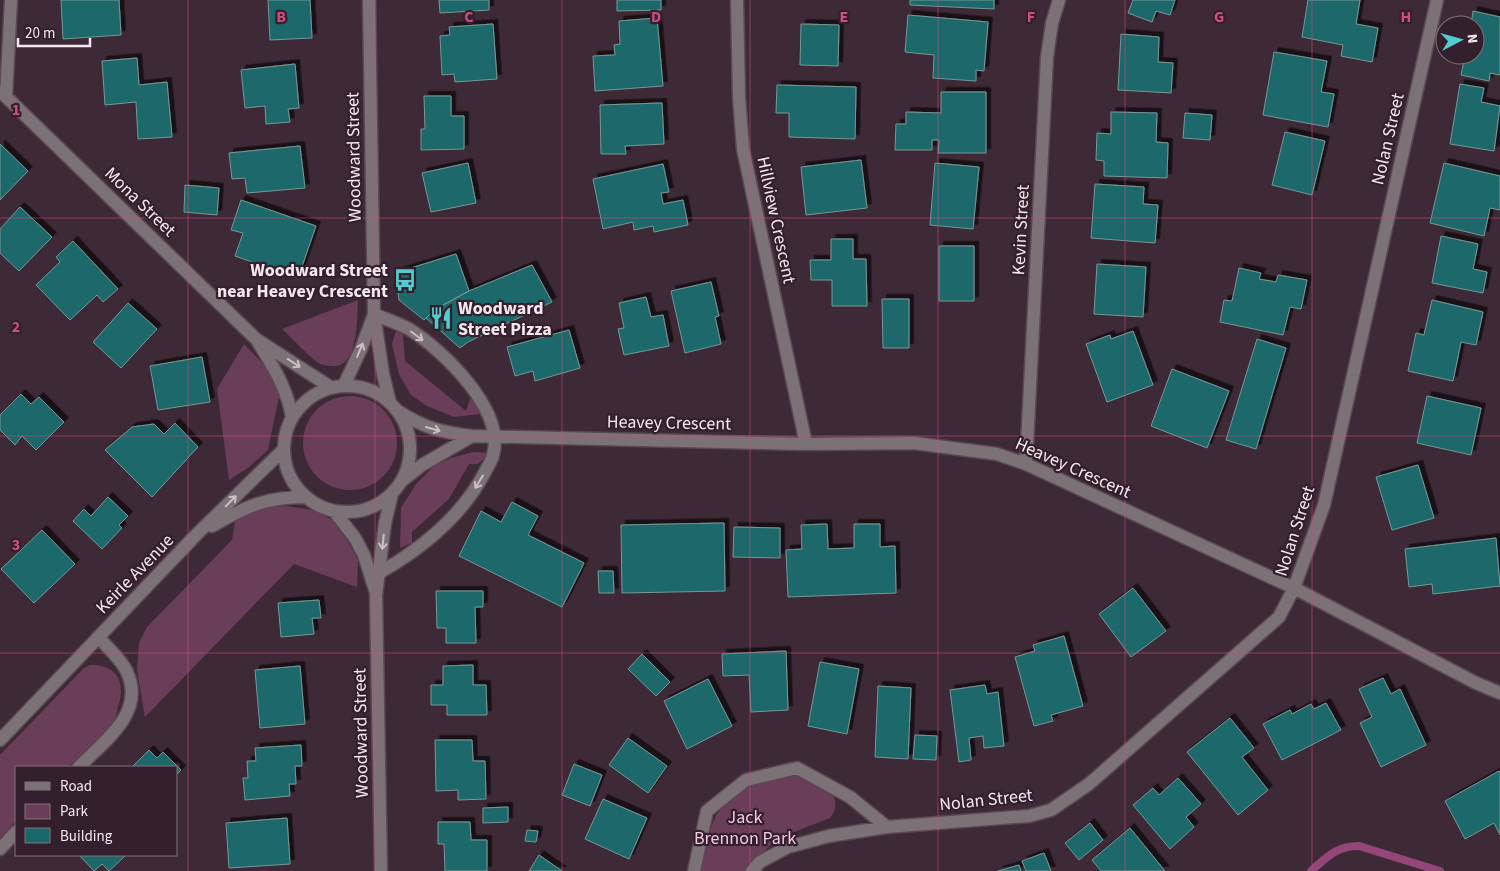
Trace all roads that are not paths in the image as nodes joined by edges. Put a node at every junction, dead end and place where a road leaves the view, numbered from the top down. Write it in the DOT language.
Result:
graph roads {
  1 [pos="11,0"];
  2 [pos="369,0"];
  3 [pos="737,0"];
  4 [pos="1059,0"];
  5 [pos="1437,0"];
  6 [pos="3,94"];
  7 [pos="374,314"];
  8 [pos="256,339"];
  9 [pos="338,387"];
  10 [pos="394,407"];
  11 [pos="292,417"];
  12 [pos="472,436"];
  13 [pos="495,437"];
  14 [pos="806,444"];
  15 [pos="284,449"];
  16 [pos="1026,464"];
  17 [pos="402,481"];
  18 [pos="392,494"];
  19 [pos="305,497"];
  20 [pos="334,511"];
  21 [pos="196,535"];
  22 [pos="379,573"];
  23 [pos="1294,588"];
  24 [pos="376,595"];
  25 [pos="98,637"];
  26 [pos="1500,694"];
  27 [pos="0,740"];
  28 [pos="80,766"];
  29 [pos="887,827"];
  30 [pos="15,833"];
  31 [pos="0,849"];
  32 [pos="381,871"];
  33 [pos="694,871"];
  34 [pos="752,871"];
  1 -- 6 [label="street"];
  2 -- 7 [label="street, Woodward Street"];
  3 -- 14 [label="street, Hillview Crescent"];
  4 -- 16 [label="street, Kevin Street"];
  5 -- 23 [label="street, Nolan Street"];
  6 -- 8 [label="street, Mona Street"];
  9 -- 7 [label="street, Woodward Street, one-way"];
  7 -- 10 [label="street, Woodward Street"];
  7 -- 13 [label="street, one-way"];
  8 -- 9 [label="street, Mona Street, one-way"];
  8 -- 11 [label="street, Mona Street"];
  9 -- 10 [label="street"];
  9 -- 11 [label="street"];
  10 -- 12 [label="street, Heavey Crescent, one-way"];
  10 -- 17 [label="street"];
  11 -- 15 [label="street"];
  12 -- 13 [label="street, Heavey Crescent"];
  12 -- 17 [label="street"];
  13 -- 14 [label="street, Heavey Crescent"];
  13 -- 22 [label="street, one-way"];
  14 -- 16 [label="street, Heavey Crescent"];
  15 -- 19 [label="street"];
  21 -- 15 [label="street, Keirle Avenue, one-way"];
  16 -- 23 [label="street, Heavey Crescent"];
  17 -- 18 [label="street"];
  18 -- 20 [label="street"];
  18 -- 22 [label="street, Woodward Street, one-way"];
  19 -- 20 [label="street"];
  19 -- 21 [label="street, Keirle Avenue"];
  20 -- 24 [label="street, Woodward Street"];
  21 -- 25 [label="street, Keirle Avenue"];
  22 -- 24 [label="street, Woodward Street"];
  23 -- 26 [label="street, Heavey Crescent"];
  23 -- 29 [label="street, Nolan Street"];
  24 -- 32 [label="street, Woodward Street"];
  25 -- 27 [label="street, Keirle Avenue"];
  25 -- 28 [label="street, Keirle Avenue"];
  29 -- 33 [label="street"];
  29 -- 34 [label="street, Nolan Street"];
  30 -- 31 [label="street"];
}
